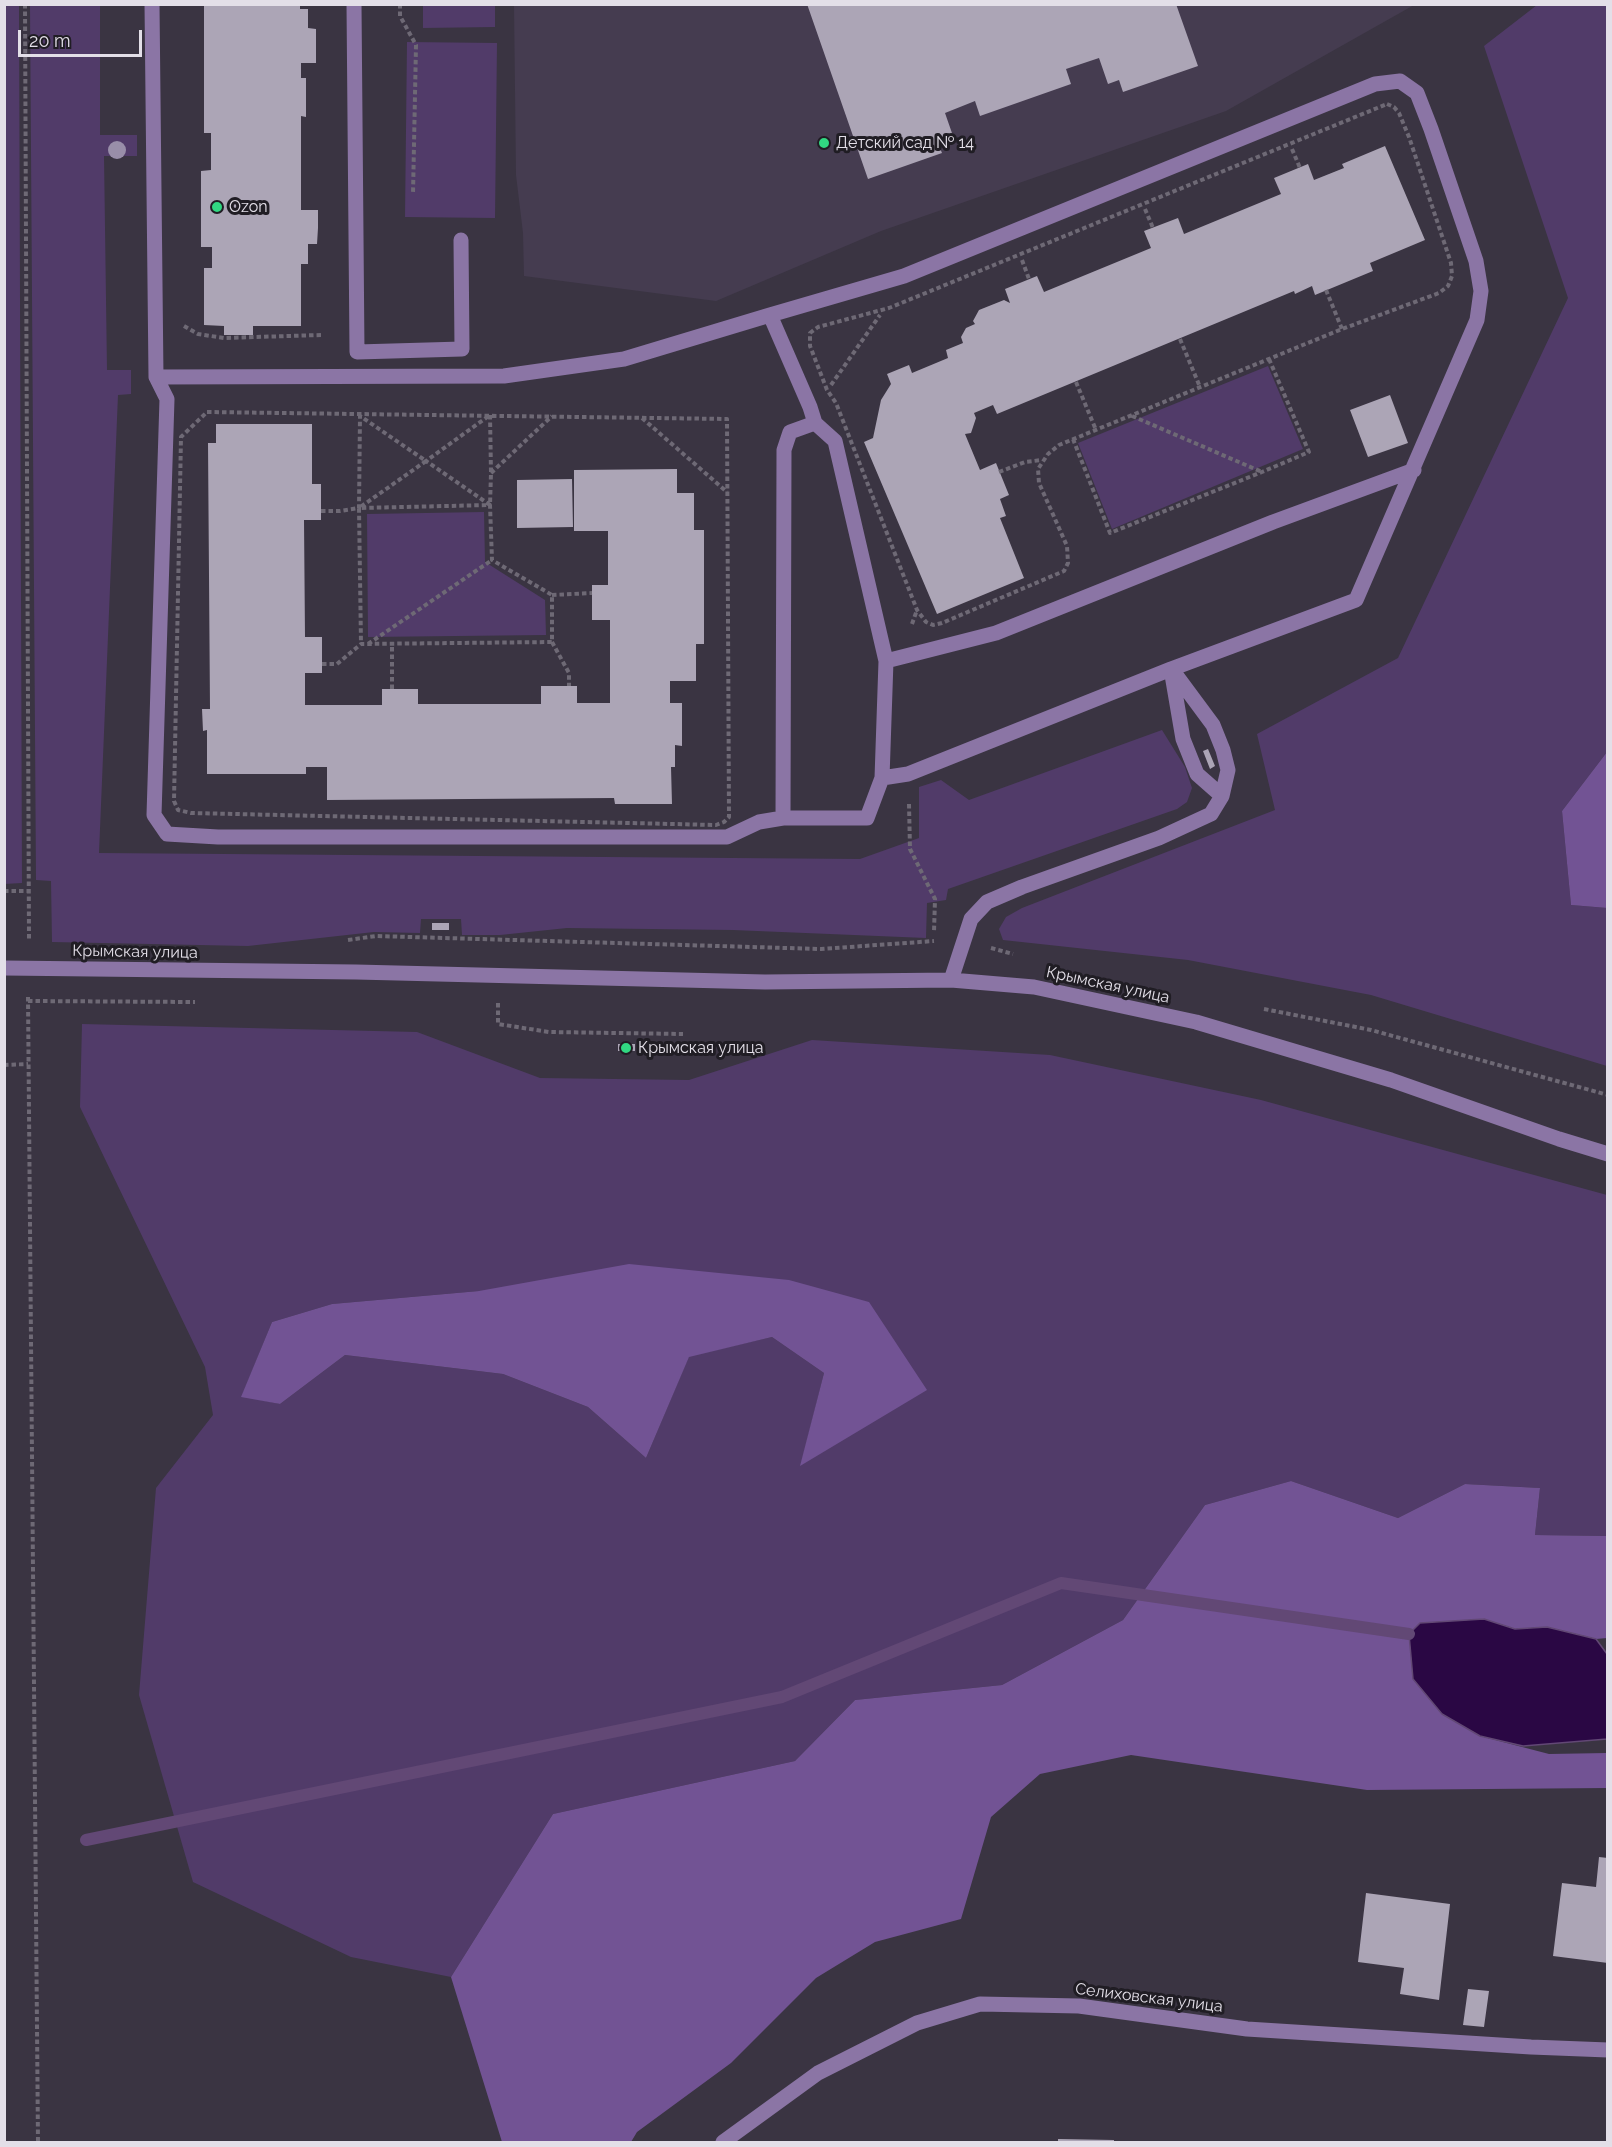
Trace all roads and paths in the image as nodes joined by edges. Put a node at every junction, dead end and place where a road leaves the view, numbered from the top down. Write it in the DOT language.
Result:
graph roads {
  1 [pos="25,4"];
  2 [pos="152,4"];
  3 [pos="354,4"];
  4 [pos="400,4"];
  5 [pos="1290,143"];
  6 [pos="1300,168"];
  7 [pos="413,194"];
  8 [pos="1143,204"];
  9 [pos="1153,228"];
  10 [pos="461,240"];
  11 [pos="1020,254"];
  12 [pos="1029,279"];
  13 [pos="1326,290"];
  14 [pos="884,309"];
  15 [pos="770,315"];
  16 [pos="181,316"];
  17 [pos="1342,329"];
  18 [pos="321,335"];
  19 [pos="1180,339"];
  20 [pos="1269,358"];
  21 [pos="156,377"];
  22 [pos="1076,382"];
  23 [pos="1200,387"];
  24 [pos="827,390"];
  25 [pos="490,415"];
  26 [pos="1131,415"];
  27 [pos="360,416"];
  28 [pos="552,416"];
  29 [pos="642,418"];
  30 [pos="815,423"];
  31 [pos="1096,430"];
  32 [pos="1073,439"];
  33 [pos="1042,460"];
  34 [pos="426,461"];
  35 [pos="1413,470"];
  36 [pos="999,472"];
  37 [pos="1262,472"];
  38 [pos="490,473"];
  39 [pos="728,493"];
  40 [pos="490,505"];
  41 [pos="359,508"];
  42 [pos="321,511"];
  43 [pos="492,560"];
  44 [pos="592,592"];
  45 [pos="552,595"];
  46 [pos="552,642"];
  47 [pos="361,644"];
  48 [pos="368,644"];
  49 [pos="392,644"];
  50 [pos="886,661"];
  51 [pos="322,664"];
  52 [pos="1171,669"];
  53 [pos="569,686"];
  54 [pos="392,689"];
  55 [pos="882,778"];
  56 [pos="1222,796"];
  57 [pos="783,818"];
  58 [pos="4,891"];
  59 [pos="29,891"];
  60 [pos="500,939"];
  61 [pos="4,968"];
  62 [pos="28,969"];
  63 [pos="499,976"];
  64 [pos="951,980"];
  65 [pos="28,1001"];
  66 [pos="205,1002"];
  67 [pos="683,1034"];
  68 [pos="28,1064"];
  69 [pos="4,1065"];
  70 [pos="1608,1154"];
  71 [pos="1608,2050"];
  72 [pos="38,2142"];
  73 [pos="723,2142"];
  1 -- 59 [label="path"];
  2 -- 21 [label="street"];
  3 -- 10 [label="street"];
  4 -- 7 [label="path"];
  5 -- 6 [label="path"];
  5 -- 8 [label="path"];
  5 -- 17 [label="path"];
  8 -- 9 [label="path"];
  8 -- 11 [label="path"];
  11 -- 12 [label="path"];
  11 -- 14 [label="path"];
  13 -- 17 [label="path"];
  14 -- 24 [label="path"];
  14 -- 24 [label="path"];
  15 -- 21 [label="street"];
  15 -- 30 [label="street"];
  15 -- 35 [label="street"];
  16 -- 18 [label="path"];
  17 -- 20 [label="path"];
  19 -- 23 [label="path"];
  20 -- 23 [label="path"];
  20 -- 37 [label="path"];
  21 -- 57 [label="street"];
  22 -- 31 [label="path"];
  23 -- 26 [label="path"];
  24 -- 33 [label="path"];
  25 -- 27 [label="path"];
  25 -- 28 [label="path"];
  25 -- 34 [label="path"];
  25 -- 38 [label="path"];
  26 -- 31 [label="path"];
  26 -- 37 [label="path"];
  27 -- 34 [label="path"];
  27 -- 39 [label="path"];
  27 -- 41 [label="path"];
  28 -- 29 [label="path"];
  28 -- 38 [label="path"];
  29 -- 39 [label="path"];
  29 -- 39 [label="path"];
  30 -- 50 [label="street"];
  30 -- 57 [label="street"];
  31 -- 32 [label="path"];
  32 -- 33 [label="path"];
  32 -- 37 [label="path"];
  33 -- 36 [label="path"];
  34 -- 40 [label="path"];
  34 -- 41 [label="path"];
  35 -- 50 [label="street"];
  35 -- 52 [label="street"];
  38 -- 40 [label="path"];
  40 -- 41 [label="path"];
  40 -- 43 [label="path"];
  41 -- 42 [label="path"];
  41 -- 47 [label="path"];
  43 -- 45 [label="path"];
  43 -- 48 [label="path"];
  44 -- 45 [label="path"];
  45 -- 46 [label="path"];
  46 -- 49 [label="path"];
  46 -- 53 [label="path"];
  47 -- 48 [label="path"];
  47 -- 51 [label="path"];
  48 -- 49 [label="path"];
  49 -- 54 [label="path"];
  50 -- 55 [label="street"];
  52 -- 55 [label="street"];
  52 -- 56 [label="street"];
  52 -- 56 [label="street"];
  55 -- 57 [label="street"];
  56 -- 64 [label="street"];
  58 -- 59 [label="path"];
  59 -- 62 [label="path"];
  60 -- 63 [label="path"];
  61 -- 62 [label="street, Крымская улица"];
  62 -- 63 [label="street, Крымская улица"];
  62 -- 65 [label="path"];
  63 -- 64 [label="street, Крымская улица"];
  63 -- 67 [label="path"];
  64 -- 70 [label="street, Крымская улица"];
  65 -- 66 [label="path"];
  65 -- 68 [label="path"];
  68 -- 69 [label="path"];
  68 -- 72 [label="path"];
  71 -- 73 [label="street, Селиховская улица"];
}
